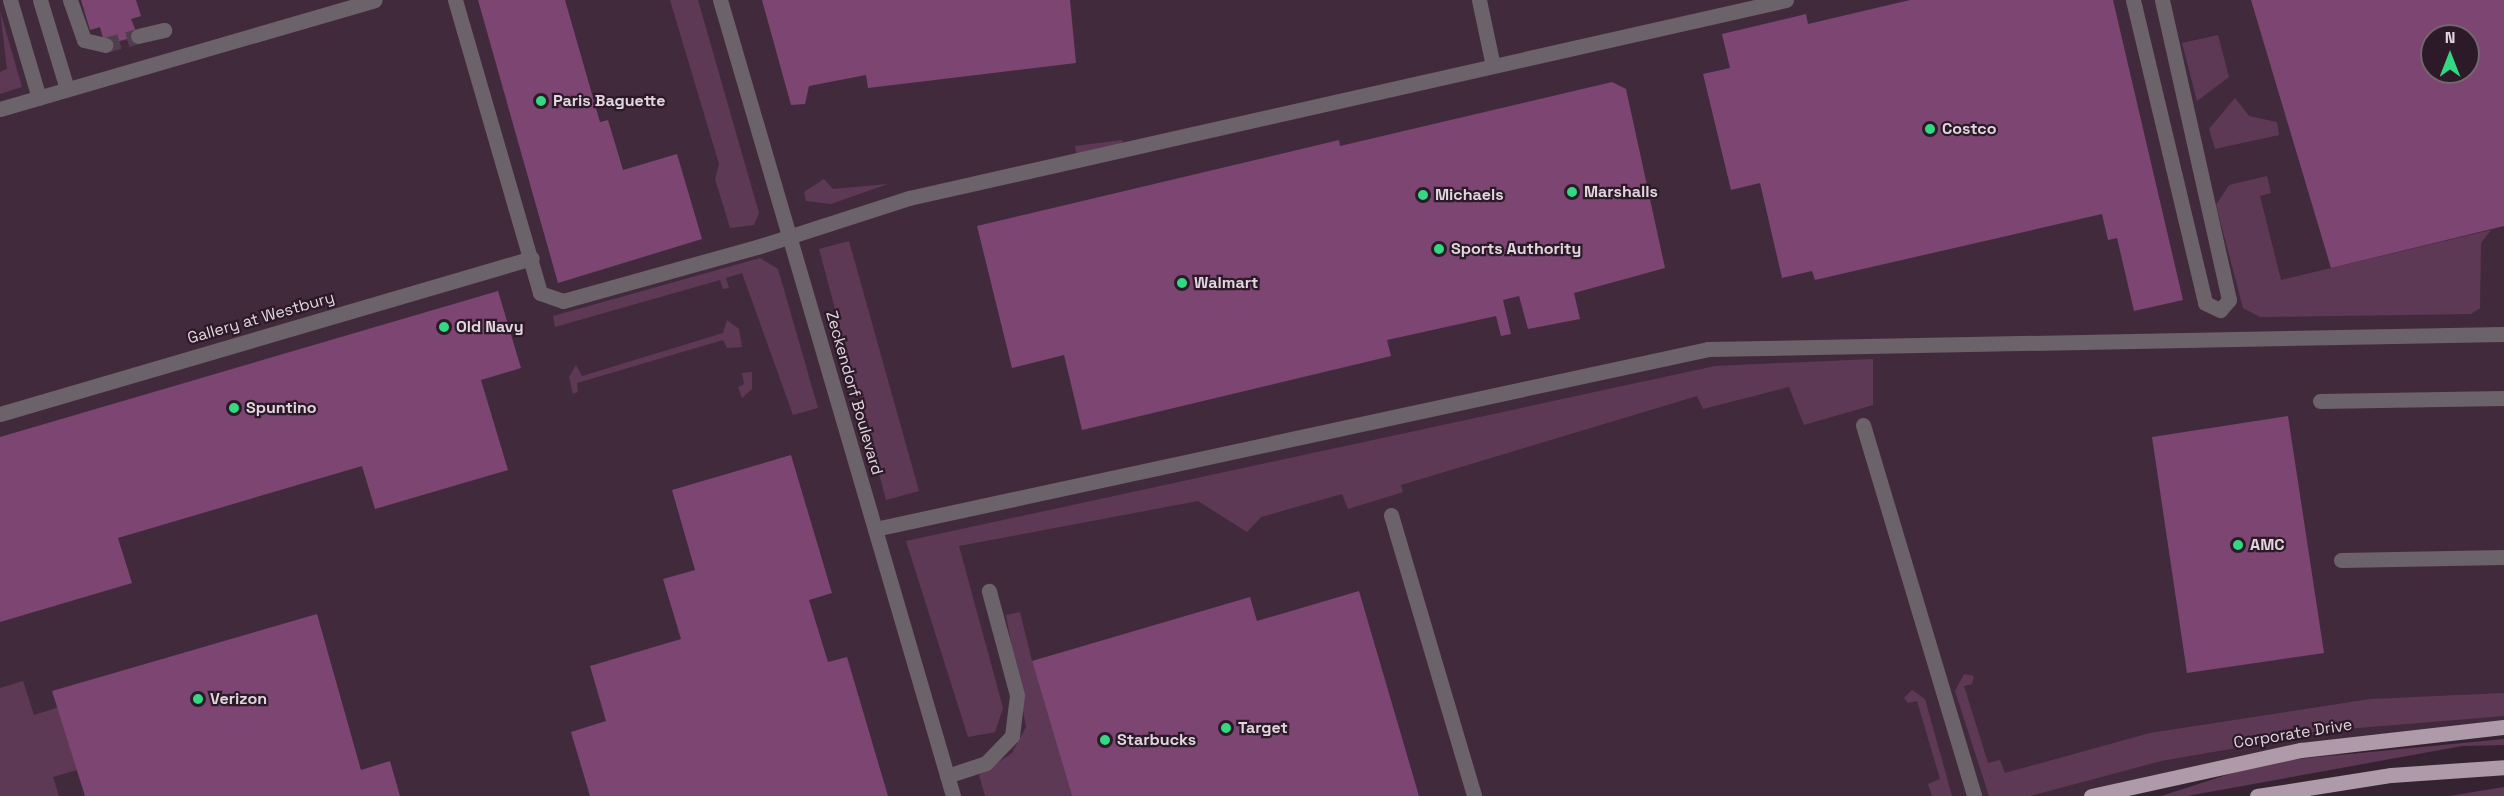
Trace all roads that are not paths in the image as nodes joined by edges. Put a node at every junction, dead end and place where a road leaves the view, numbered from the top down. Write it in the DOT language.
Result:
graph roads {
  1 [pos="10,0"];
  2 [pos="40,0"];
  3 [pos="70,0"];
  4 [pos="374,0"];
  5 [pos="455,0"];
  6 [pos="720,0"];
  7 [pos="1479,0"];
  8 [pos="1786,0"];
  9 [pos="2133,0"];
  10 [pos="2162,0"];
  11 [pos="164,30"];
  12 [pos="138,36"];
  13 [pos="105,45"];
  14 [pos="1493,66"];
  15 [pos="67,89"];
  16 [pos="39,98"];
  17 [pos="0,109"];
  18 [pos="789,236"];
  19 [pos="532,258"];
  20 [pos="2220,310"];
  21 [pos="2504,334"];
  22 [pos="2225,337"];
  23 [pos="2504,398"];
  24 [pos="2320,401"];
  25 [pos="0,414"];
  26 [pos="1863,425"];
  27 [pos="1391,515"];
  28 [pos="875,528"];
  29 [pos="2504,557"];
  30 [pos="2341,560"];
  31 [pos="990,591"];
  32 [pos="2504,727"];
  33 [pos="2504,767"];
  34 [pos="947,776"];
  35 [pos="953,796"];
  36 [pos="1474,796"];
  37 [pos="1974,796"];
  38 [pos="2091,796"];
  39 [pos="2257,796"];
  1 -- 16 [label="street"];
  2 -- 15 [label="street"];
  3 -- 13 [label="street"];
  4 -- 15 [label="street"];
  5 -- 19 [label="street"];
  6 -- 18 [label="street, Zeckendorf Boulevard"];
  7 -- 14 [label="street"];
  8 -- 14 [label="street"];
  9 -- 20 [label="street"];
  10 -- 20 [label="street"];
  11 -- 12 [label="street"];
  14 -- 18 [label="street"];
  15 -- 16 [label="street"];
  16 -- 17 [label="street"];
  18 -- 19 [label="street"];
  18 -- 28 [label="street, Zeckendorf Boulevard"];
  19 -- 25 [label="street, Gallery at Westbury"];
  20 -- 22 [label="street"];
  21 -- 22 [label="street"];
  22 -- 28 [label="street"];
  23 -- 24 [label="street"];
  26 -- 37 [label="street"];
  27 -- 36 [label="street"];
  28 -- 34 [label="street, Zeckendorf Boulevard"];
  29 -- 30 [label="street"];
  31 -- 34 [label="street"];
  32 -- 38 [label="main road, Corporate Drive"];
  33 -- 39 [label="main road"];
  34 -- 35 [label="street, Zeckendorf Boulevard"];
}
